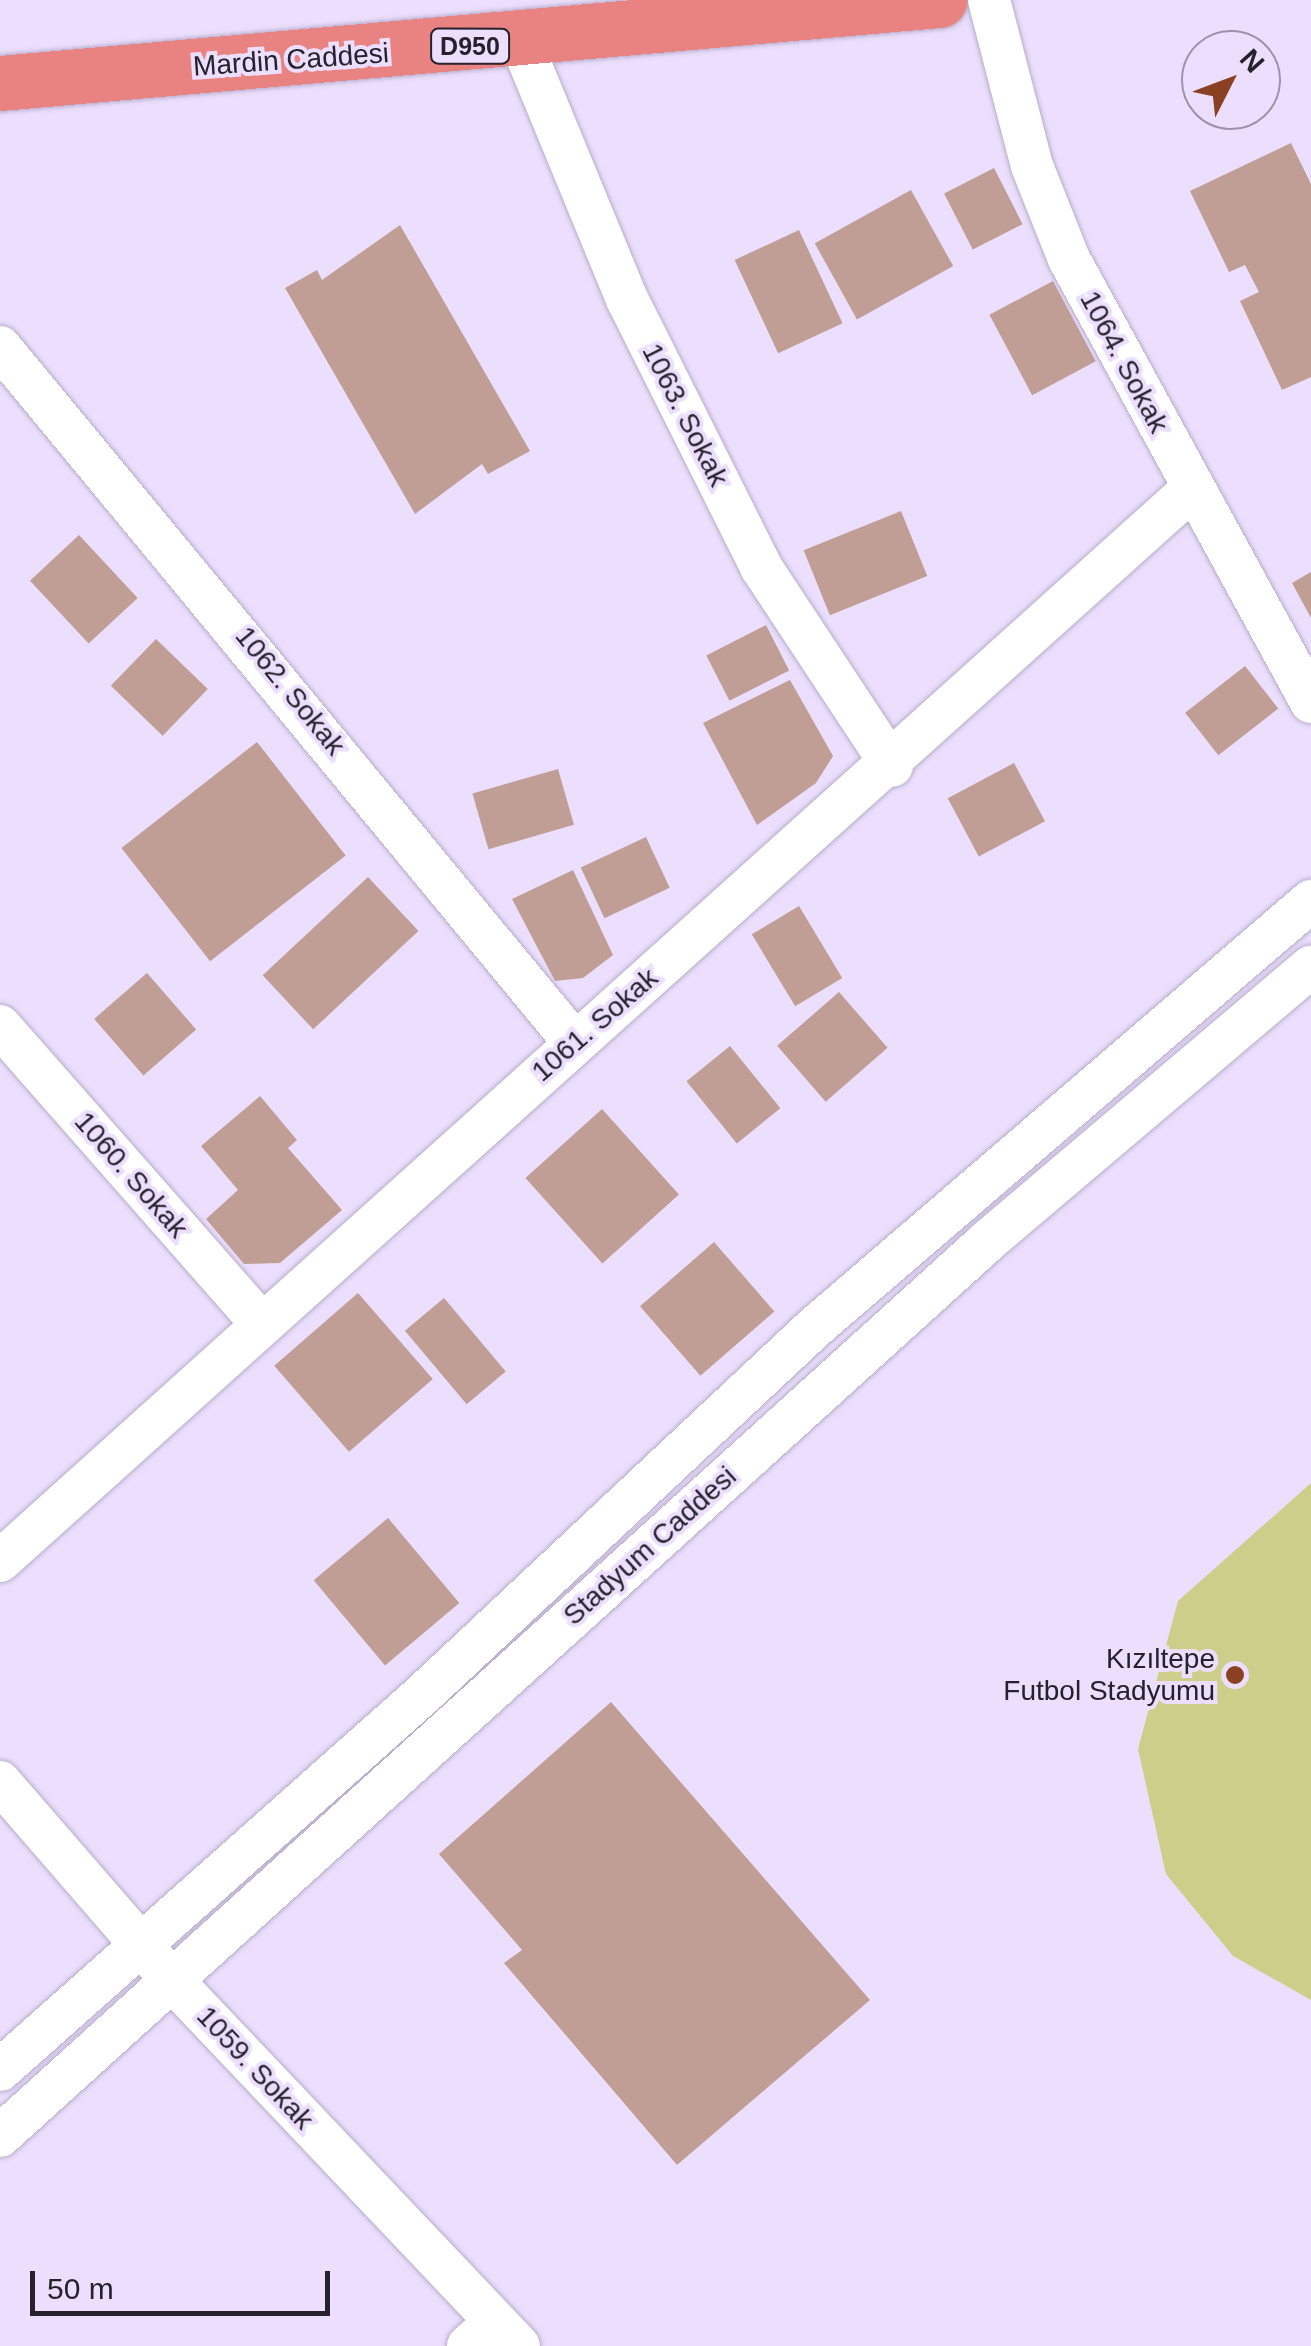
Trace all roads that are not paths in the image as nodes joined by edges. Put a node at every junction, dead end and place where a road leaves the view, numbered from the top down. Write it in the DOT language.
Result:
graph roads {
  1 [pos="939,0"];
  2 [pos="990,0"];
  3 [pos="521,42"];
  4 [pos="0,82"];
  5 [pos="0,347"];
  6 [pos="1192,490"];
  7 [pos="1311,702"];
  8 [pos="892,766"];
  9 [pos="1311,901"];
  10 [pos="1311,968"];
  11 [pos="0,1026"];
  12 [pos="574,1042"];
  13 [pos="262,1324"];
  14 [pos="0,1560"];
  15 [pos="0,1782"];
  16 [pos="138,1941"];
  17 [pos="170,1978"];
  18 [pos="0,2070"];
  19 [pos="0,2136"];
  20 [pos="494,2338"];
  1 -- 3 [label="highway, Mardin Caddesi / D950"];
  2 -- 6 [label="street, 1064. Sokak"];
  3 -- 4 [label="highway, Mardin Caddesi / D950"];
  3 -- 8 [label="street, 1063. Sokak"];
  5 -- 12 [label="street, 1062. Sokak"];
  6 -- 7 [label="street, 1064. Sokak"];
  6 -- 8 [label="street, 1061. Sokak"];
  8 -- 12 [label="street, 1061. Sokak"];
  9 -- 16 [label="street"];
  10 -- 17 [label="street, Stadyum Caddesi"];
  11 -- 13 [label="street, 1060. Sokak"];
  12 -- 13 [label="street, 1061. Sokak"];
  13 -- 14 [label="street, 1061. Sokak"];
  15 -- 16 [label="street, 1059. Sokak"];
  16 -- 17 [label="street, 1059. Sokak"];
  16 -- 18 [label="street"];
  17 -- 19 [label="street, Stadyum Caddesi"];
  17 -- 20 [label="street, 1059. Sokak"];
}
